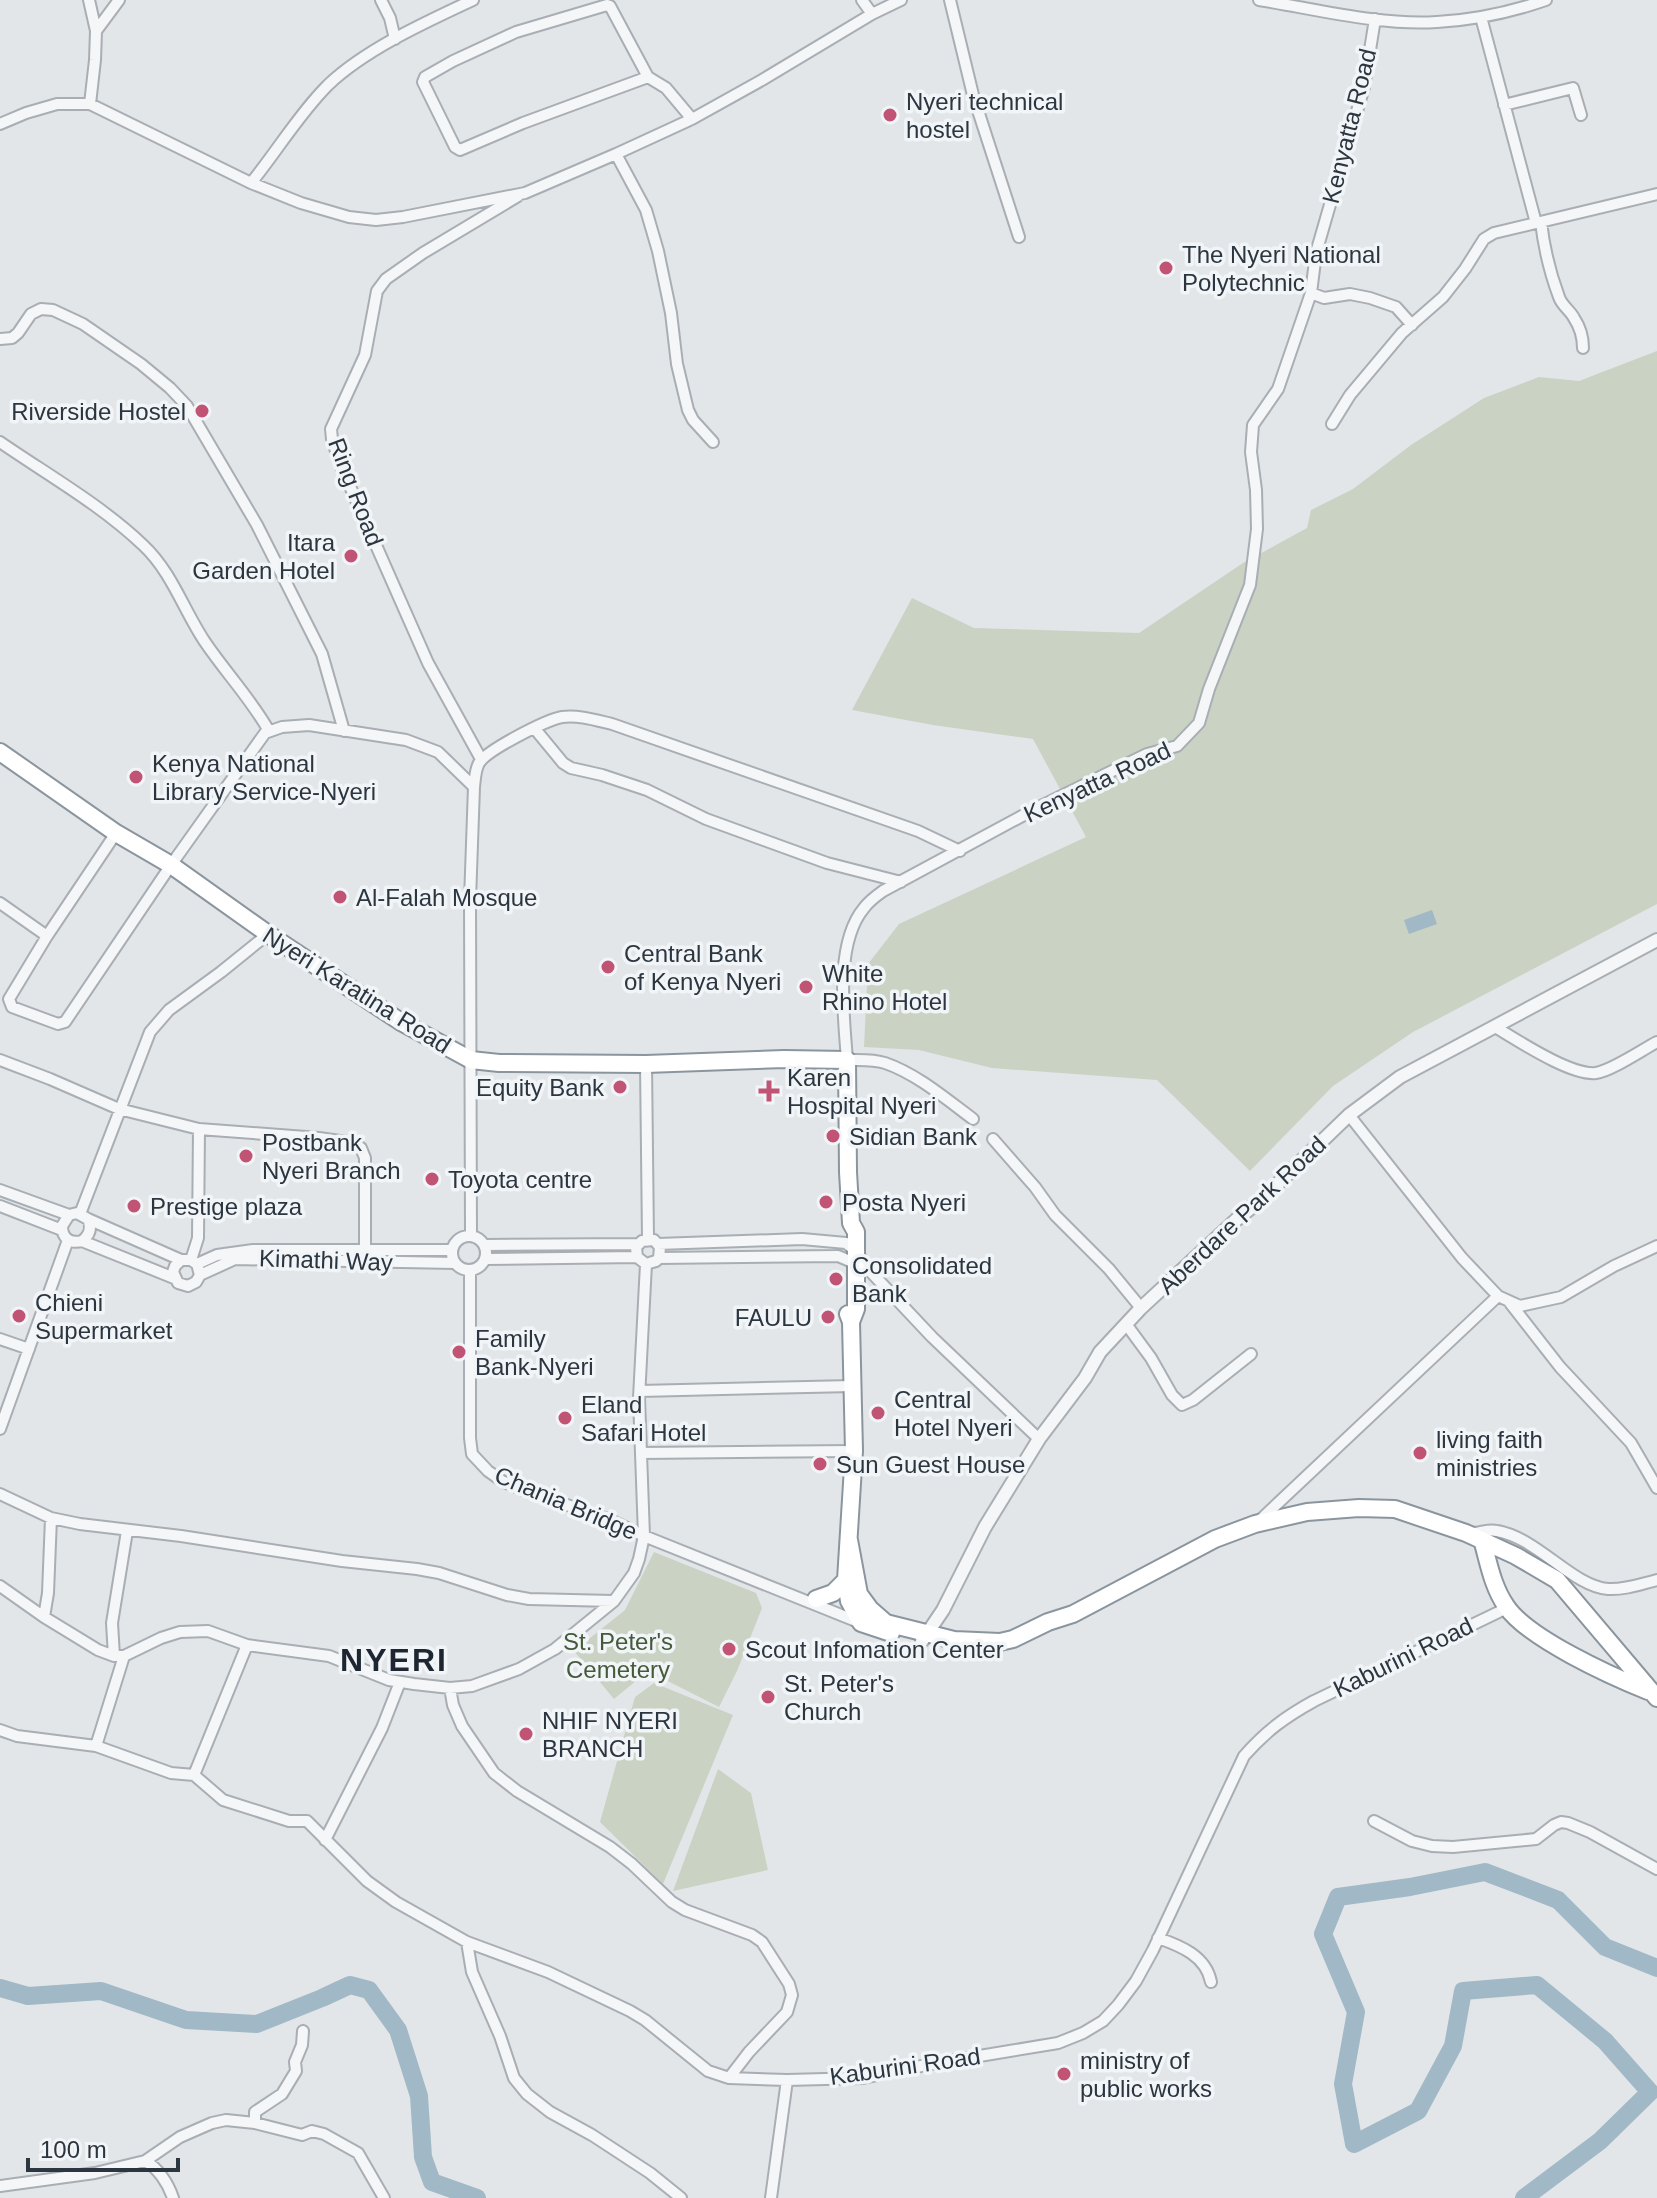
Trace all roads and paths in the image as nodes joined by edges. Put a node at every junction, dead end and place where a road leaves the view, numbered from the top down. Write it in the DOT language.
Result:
graph roads {
  1 [pos="89,0"];
  2 [pos="119,0"];
  3 [pos="381,0"];
  4 [pos="473,0"];
  5 [pos="862,0"];
  6 [pos="901,0"];
  7 [pos="950,0"];
  8 [pos="1259,0"];
  9 [pos="1546,0"];
  10 [pos="872,14"];
  11 [pos="1481,17"];
  12 [pos="1375,19"];
  13 [pos="96,31"];
  14 [pos="395,39"];
  15 [pos="648,77"];
  16 [pos="90,104"];
  17 [pos="1504,105"];
  18 [pos="1581,115"];
  19 [pos="692,119"];
  20 [pos="0,124"];
  21 [pos="616,154"];
  22 [pos="251,183"];
  23 [pos="525,193"];
  24 [pos="1657,194"];
  25 [pos="1538,223"];
  26 [pos="1019,237"];
  27 [pos="1311,293"];
  28 [pos="1412,325"];
  29 [pos="0,339"];
  30 [pos="1583,348"];
  31 [pos="1332,424"];
  32 [pos="0,442"];
  33 [pos="713,442"];
  34 [pos="535,729"];
  35 [pos="269,731"];
  36 [pos="344,731"];
  37 [pos="0,752"];
  38 [pos="481,759"];
  39 [pos="474,787"];
  40 [pos="116,833"];
  41 [pos="960,851"];
  42 [pos="171,865"];
  43 [pos="901,882"];
  44 [pos="0,903"];
  45 [pos="268,934"];
  46 [pos="47,936"];
  47 [pos="1657,940"];
  48 [pos="1495,1027"];
  49 [pos="1657,1042"];
  50 [pos="0,1060"];
  51 [pos="471,1060"];
  52 [pos="847,1060"];
  53 [pos="646,1064"];
  54 [pos="119,1109"];
  55 [pos="1349,1115"];
  56 [pos="973,1119"];
  57 [pos="199,1129"];
  58 [pos="993,1139"];
  59 [pos="0,1190"];
  60 [pos="0,1206"];
  61 [pos="79,1216"];
  62 [pos="65,1235"];
  63 [pos="471,1235"];
  64 [pos="82,1241"];
  65 [pos="648,1242"];
  66 [pos="485,1245"];
  67 [pos="1657,1246"];
  68 [pos="365,1250"];
  69 [pos="452,1250"];
  70 [pos="854,1257"];
  71 [pos="659,1258"];
  72 [pos="486,1259"];
  73 [pos="642,1260"];
  74 [pos="455,1263"];
  75 [pos="192,1265"];
  76 [pos="470,1271"];
  77 [pos="174,1278"];
  78 [pos="1504,1299"];
  79 [pos="1141,1308"];
  80 [pos="1126,1324"];
  81 [pos="0,1339"];
  82 [pos="29,1349"];
  83 [pos="1251,1354"];
  84 [pos="852,1386"];
  85 [pos="640,1391"];
  86 [pos="0,1429"];
  87 [pos="1039,1439"];
  88 [pos="854,1451"];
  89 [pos="641,1453"];
  90 [pos="1657,1488"];
  91 [pos="0,1494"];
  92 [pos="51,1518"];
  93 [pos="1255,1524"];
  94 [pos="127,1531"];
  95 [pos="1466,1533"];
  96 [pos="644,1536"];
  97 [pos="849,1540"];
  98 [pos="1483,1543"];
  99 [pos="746,1576"];
  100 [pos="846,1580"];
  101 [pos="1657,1580"];
  102 [pos="0,1586"];
  103 [pos="816,1599"];
  104 [pos="614,1601"];
  105 [pos="1507,1608"];
  106 [pos="44,1617"];
  107 [pos="858,1618"];
  108 [pos="886,1623"];
  109 [pos="930,1639"];
  110 [pos="247,1645"];
  111 [pos="119,1656"];
  112 [pos="400,1682"];
  113 [pos="450,1688"];
  114 [pos="1655,1696"];
  115 [pos="0,1730"];
  116 [pos="96,1746"];
  117 [pos="194,1775"];
  118 [pos="1374,1821"];
  119 [pos="325,1840"];
  120 [pos="1657,1869"];
  121 [pos="1158,1938"];
  122 [pos="467,1942"];
  123 [pos="1211,1982"];
  124 [pos="303,2031"];
  125 [pos="729,2078"];
  126 [pos="787,2080"];
  127 [pos="255,2123"];
  128 [pos="145,2161"];
  129 [pos="0,2186"];
  130 [pos="173,2198"];
  131 [pos="384,2198"];
  132 [pos="681,2198"];
  133 [pos="771,2198"];
  1 -- 13 [label="street"];
  2 -- 13 [label="street"];
  3 -- 14 [label="street"];
  4 -- 14 [label="street"];
  5 -- 10 [label="street"];
  6 -- 10 [label="street, Ring Road"];
  7 -- 26 [label="street"];
  8 -- 12 [label="street"];
  9 -- 11 [label="street"];
  10 -- 19 [label="street, Ring Road"];
  11 -- 12 [label="street"];
  11 -- 17 [label="street"];
  12 -- 27 [label="street, Kenyatta Road"];
  13 -- 16 [label="street"];
  14 -- 22 [label="street"];
  15 -- 15 [label="street"];
  15 -- 19 [label="street"];
  16 -- 20 [label="street, Ring Road"];
  16 -- 22 [label="street, Ring Road"];
  17 -- 18 [label="street"];
  17 -- 25 [label="street"];
  19 -- 21 [label="street, Ring Road"];
  21 -- 23 [label="street, Ring Road"];
  21 -- 33 [label="street"];
  22 -- 23 [label="street, Ring Road"];
  23 -- 38 [label="street, Ring Road"];
  24 -- 25 [label="street"];
  25 -- 28 [label="street"];
  25 -- 30 [label="street"];
  27 -- 28 [label="street"];
  27 -- 41 [label="street, Kenyatta Road"];
  28 -- 31 [label="street"];
  29 -- 36 [label="street"];
  32 -- 35 [label="street"];
  34 -- 38 [label="street"];
  34 -- 41 [label="street"];
  34 -- 43 [label="street"];
  35 -- 36 [label="street"];
  35 -- 42 [label="street"];
  36 -- 39 [label="street"];
  37 -- 40 [label="highway, Nyeri Karatina Road"];
  38 -- 39 [label="street"];
  39 -- 51 [label="street"];
  40 -- 42 [label="highway, Nyeri Karatina Road"];
  40 -- 46 [label="street"];
  41 -- 43 [label="street, Kenyatta Road"];
  42 -- 45 [label="highway, Nyeri Karatina Road"];
  42 -- 46 [label="street"];
  43 -- 52 [label="street, Kenyatta Road"];
  44 -- 46 [label="street"];
  45 -- 51 [label="highway, Nyeri Karatina Road"];
  45 -- 54 [label="street"];
  47 -- 48 [label="street, Aberdare Park Road"];
  48 -- 49 [label="street"];
  48 -- 55 [label="street, Aberdare Park Road"];
  50 -- 54 [label="street"];
  51 -- 53 [label="highway, Nyeri Karatina Road"];
  51 -- 63 [label="street"];
  52 -- 53 [label="highway, Nyeri Karatina Road"];
  52 -- 56 [label="street"];
  52 -- 70 [label="highway"];
  53 -- 65 [label="street"];
  54 -- 57 [label="street"];
  54 -- 61 [label="street"];
  55 -- 78 [label="street"];
  55 -- 79 [label="street, Aberdare Park Road"];
  57 -- 68 [label="street"];
  57 -- 75 [label="street"];
  58 -- 79 [label="street"];
  59 -- 61 [label="street"];
  60 -- 62 [label="street"];
  61 -- 62 [label="street"];
  61 -- 64 [label="street"];
  61 -- 75 [label="street"];
  62 -- 64 [label="street"];
  62 -- 82 [label="street"];
  63 -- 66 [label="street"];
  63 -- 69 [label="street"];
  64 -- 77 [label="street"];
  65 -- 66 [label="street"];
  65 -- 70 [label="street"];
  65 -- 71 [label="street"];
  65 -- 73 [label="street"];
  66 -- 72 [label="street"];
  67 -- 78 [label="street"];
  68 -- 69 [label="street, Kimathi Way"];
  68 -- 75 [label="street, Kimathi Way"];
  69 -- 74 [label="street"];
  70 -- 71 [label="street"];
  70 -- 84 [label="highway"];
  70 -- 87 [label="street"];
  71 -- 73 [label="street"];
  72 -- 73 [label="street"];
  72 -- 76 [label="street"];
  73 -- 85 [label="street"];
  74 -- 75 [label="street, Kimathi Way"];
  74 -- 76 [label="street"];
  75 -- 77 [label="street"];
  75 -- 77 [label="street"];
  76 -- 96 [label="street, Chania Bridge"];
  78 -- 90 [label="street"];
  78 -- 93 [label="street"];
  79 -- 80 [label="street, Aberdare Park Road"];
  80 -- 83 [label="street"];
  80 -- 87 [label="street, Aberdare Park Road"];
  81 -- 82 [label="street"];
  82 -- 86 [label="street"];
  84 -- 85 [label="street"];
  84 -- 88 [label="highway"];
  85 -- 89 [label="street"];
  87 -- 109 [label="street, Aberdare Park Road"];
  88 -- 89 [label="street"];
  88 -- 97 [label="highway"];
  89 -- 96 [label="street"];
  91 -- 92 [label="street"];
  92 -- 94 [label="street"];
  92 -- 106 [label="street"];
  93 -- 95 [label="highway"];
  93 -- 109 [label="highway"];
  94 -- 104 [label="street"];
  94 -- 111 [label="street"];
  95 -- 98 [label="highway"];
  95 -- 101 [label="street"];
  96 -- 99 [label="street, Chania Bridge"];
  96 -- 104 [label="street"];
  97 -- 100 [label="highway"];
  97 -- 108 [label="highway"];
  98 -- 105 [label="highway"];
  98 -- 114 [label="highway"];
  99 -- 103 [label="street, Chania Bridge"];
  99 -- 107 [label="street, Chania Bridge"];
  100 -- 103 [label="highway"];
  100 -- 107 [label="highway"];
  102 -- 106 [label="street"];
  103 -- 107 [label="street, Chania Bridge"];
  104 -- 113 [label="street"];
  105 -- 114 [label="highway"];
  105 -- 121 [label="street, Kaburini Road"];
  106 -- 111 [label="street"];
  107 -- 108 [label="street, Chania Bridge"];
  107 -- 109 [label="highway"];
  108 -- 109 [label="highway"];
  110 -- 111 [label="street"];
  110 -- 112 [label="street"];
  110 -- 117 [label="street"];
  111 -- 116 [label="street"];
  112 -- 113 [label="street"];
  112 -- 119 [label="street"];
  113 -- 125 [label="street"];
  115 -- 116 [label="street, Kaburini Road"];
  116 -- 117 [label="street, Kaburini Road"];
  117 -- 119 [label="street, Kaburini Road"];
  118 -- 120 [label="street"];
  119 -- 122 [label="street, Kaburini Road"];
  121 -- 123 [label="street"];
  121 -- 126 [label="street, Kaburini Road"];
  122 -- 125 [label="street, Kaburini Road"];
  122 -- 132 [label="street"];
  124 -- 127 [label="street"];
  125 -- 126 [label="street, Kaburini Road"];
  126 -- 133 [label="street"];
  127 -- 128 [label="street"];
  127 -- 131 [label="street"];
  128 -- 129 [label="street"];
  128 -- 130 [label="street"];
}
